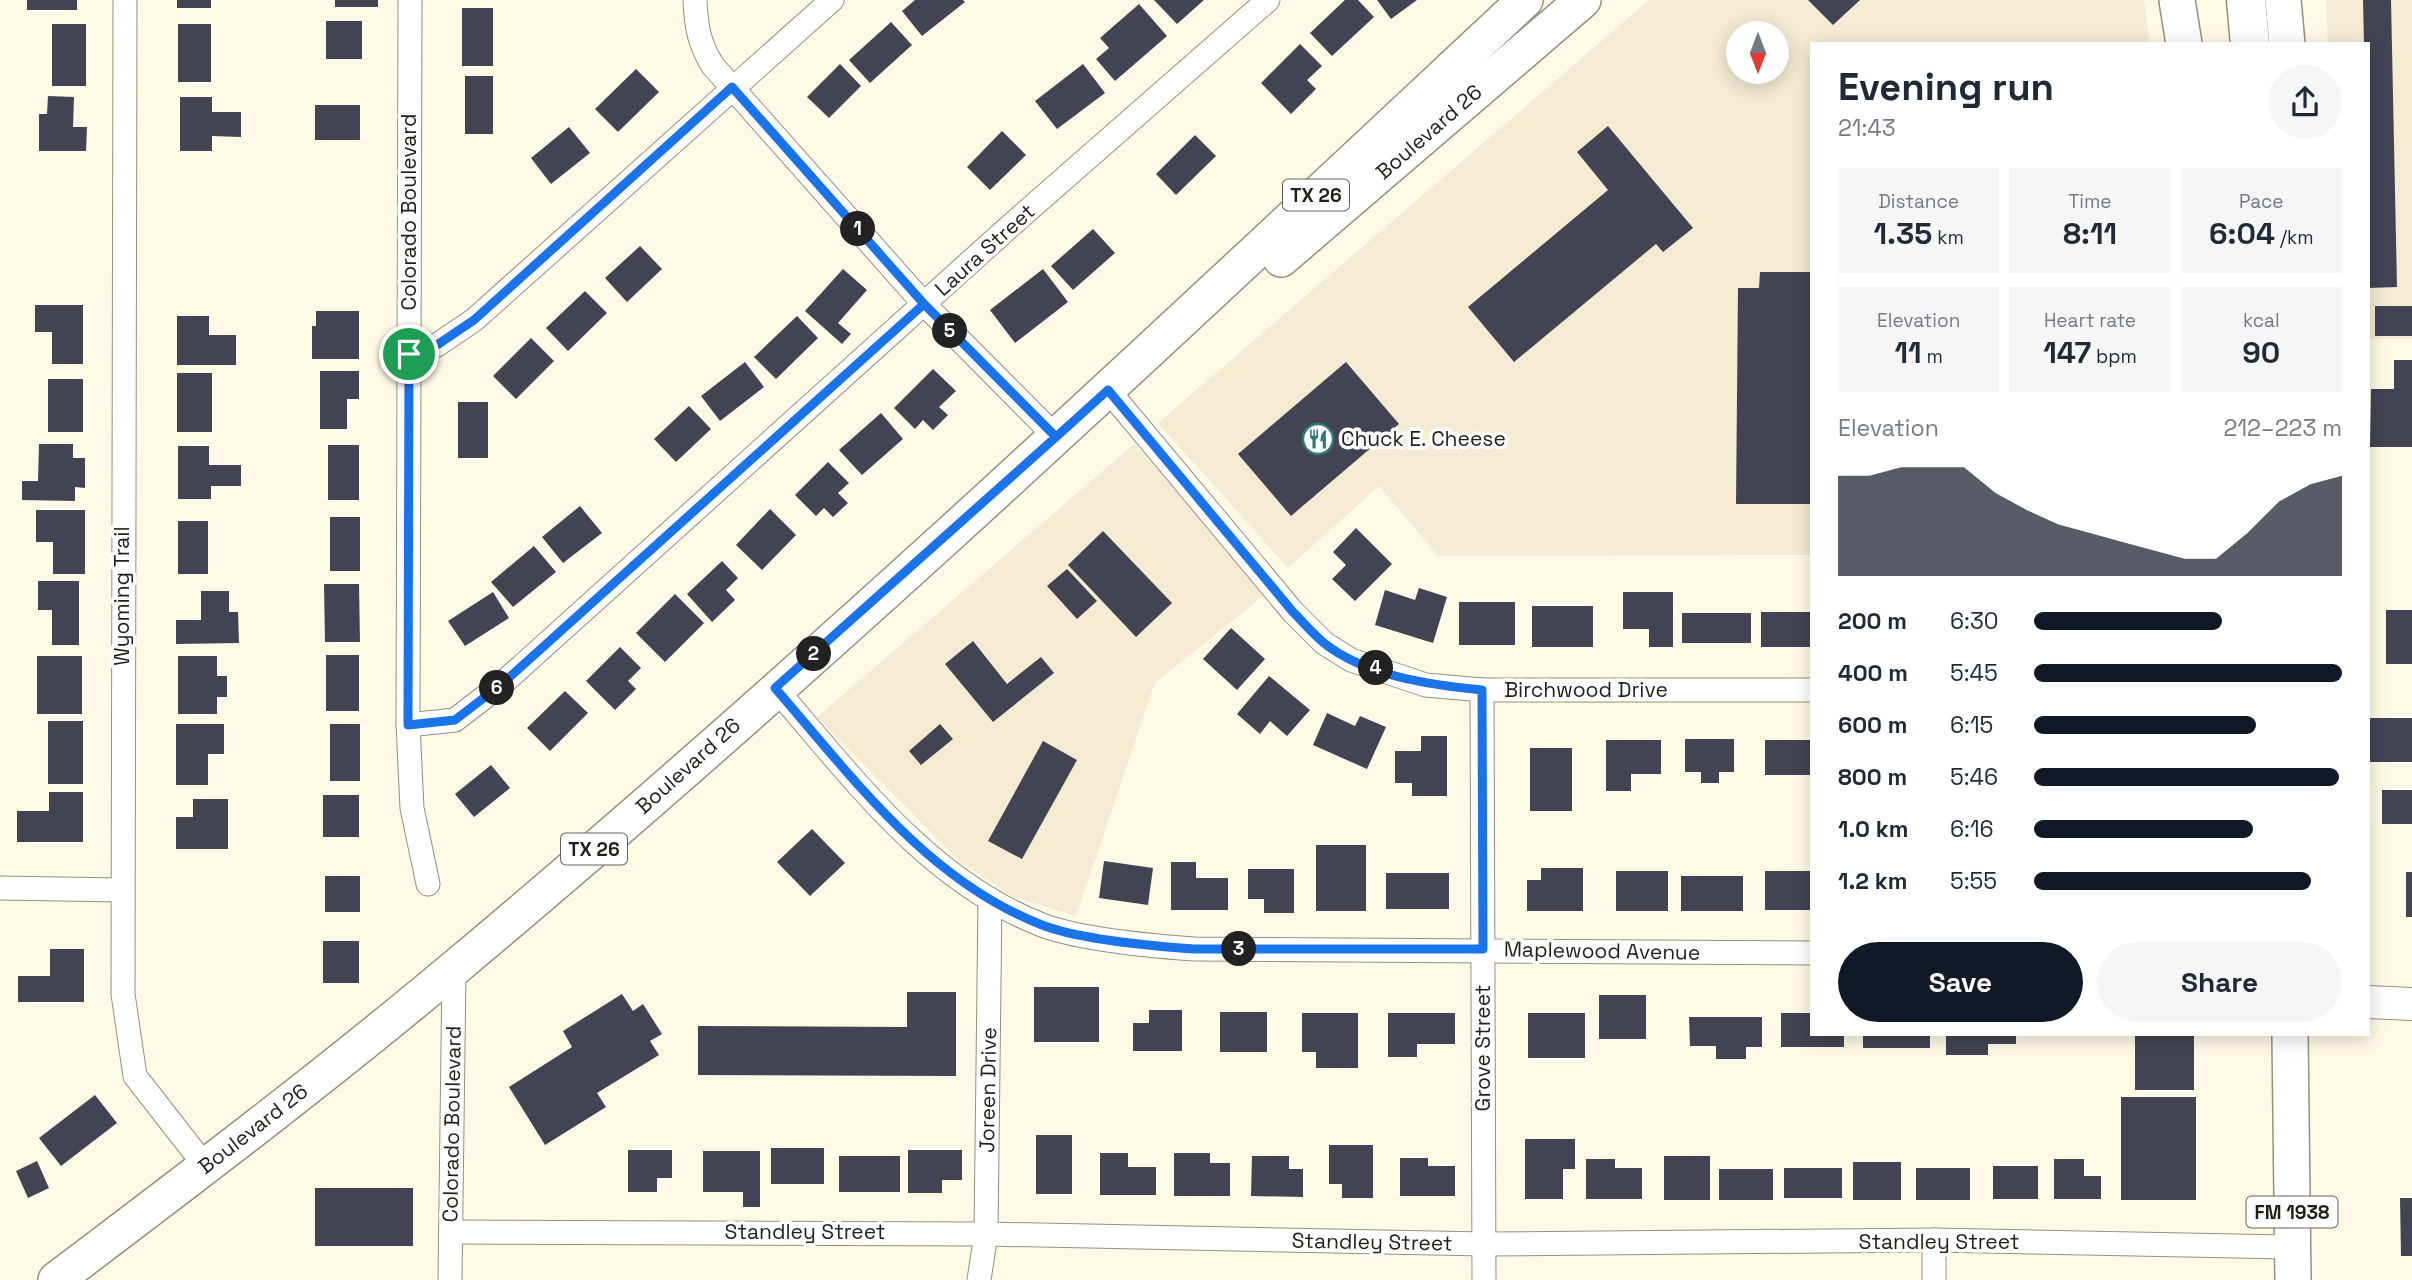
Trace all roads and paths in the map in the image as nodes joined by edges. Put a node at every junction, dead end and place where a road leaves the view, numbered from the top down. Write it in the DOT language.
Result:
graph roads {
  1 [pos="125,0"];
  2 [pos="410,0"];
  3 [pos="695,0"];
  4 [pos="832,0"];
  5 [pos="1268,0"];
  6 [pos="1525,0"];
  7 [pos="1583,0"];
  8 [pos="2177,0"];
  9 [pos="2240,10"];
  10 [pos="2183,42"];
  11 [pos="2249,42"];
  12 [pos="2284,42"];
  13 [pos="732,87"];
  14 [pos="924,304"];
  15 [pos="409,354"];
  16 [pos="1108,390"];
  17 [pos="1056,437"];
  18 [pos="775,688"];
  19 [pos="1482,690"];
  20 [pos="1810,690"];
  21 [pos="408,725"];
  22 [pos="428,884"];
  23 [pos="0,888"];
  24 [pos="121,890"];
  25 [pos="990,899"];
  26 [pos="1483,949"];
  27 [pos="1810,953"];
  28 [pos="454,968"];
  29 [pos="2370,1002"];
  30 [pos="2412,1004"];
  31 [pos="2290,1036"];
  32 [pos="206,1167"];
  33 [pos="451,1232"];
  34 [pos="986,1234"];
  35 [pos="1934,1240"];
  36 [pos="1483,1244"];
  37 [pos="2293,1263"];
  38 [pos="56,1280"];
  39 [pos="450,1280"];
  40 [pos="979,1280"];
  41 [pos="1484,1280"];
  42 [pos="1934,1280"];
  1 -- 24 [label="street, Wyoming Trail"];
  2 -- 15 [label="street, Colorado Boulevard"];
  3 -- 13 [label="street"];
  4 -- 13 [label="street"];
  5 -- 14 [label="street, Laura Street"];
  6 -- 16 [label="main road, Boulevard 26 / TX 26"];
  7 -- 16 [label="main road, Boulevard 26 / TX 26"];
  8 -- 10 [label="main road"];
  9 -- 11 [label="highway"];
  9 -- 12 [label="main road"];
  13 -- 14 [label="street"];
  13 -- 15 [label="street"];
  14 -- 17 [label="street"];
  14 -- 21 [label="street, Laura Street"];
  15 -- 21 [label="street, Colorado Boulevard"];
  16 -- 17 [label="main road, Boulevard 26 / TX 26"];
  16 -- 19 [label="street, Birchwood Drive"];
  17 -- 18 [label="main road, Boulevard 26 / TX 26"];
  18 -- 25 [label="street, Maplewood Avenue"];
  18 -- 28 [label="main road, Boulevard 26 / TX 26"];
  19 -- 20 [label="street, Birchwood Drive"];
  19 -- 26 [label="street, Grove Street"];
  21 -- 22 [label="street, Colorado Boulevard"];
  23 -- 24 [label="street"];
  24 -- 32 [label="street, Wyoming Trail"];
  25 -- 26 [label="street, Maplewood Avenue"];
  25 -- 34 [label="street, Joreen Drive"];
  26 -- 27 [label="street, Maplewood Avenue"];
  26 -- 36 [label="street, Grove Street"];
  28 -- 32 [label="main road, Boulevard 26 / TX 26"];
  28 -- 33 [label="street, Colorado Boulevard"];
  29 -- 30 [label="street"];
  31 -- 37 [label="main road, FM 1938"];
  32 -- 38 [label="main road, Boulevard 26 / TX 26"];
  33 -- 34 [label="street, Standley Street"];
  33 -- 39 [label="street, Colorado Boulevard"];
  34 -- 36 [label="street, Standley Street"];
  34 -- 40 [label="street, Joreen Drive"];
  35 -- 36 [label="street, Standley Street"];
  35 -- 37 [label="street, Standley Street"];
  35 -- 42 [label="street"];
  36 -- 41 [label="street, Grove Street"];
}
